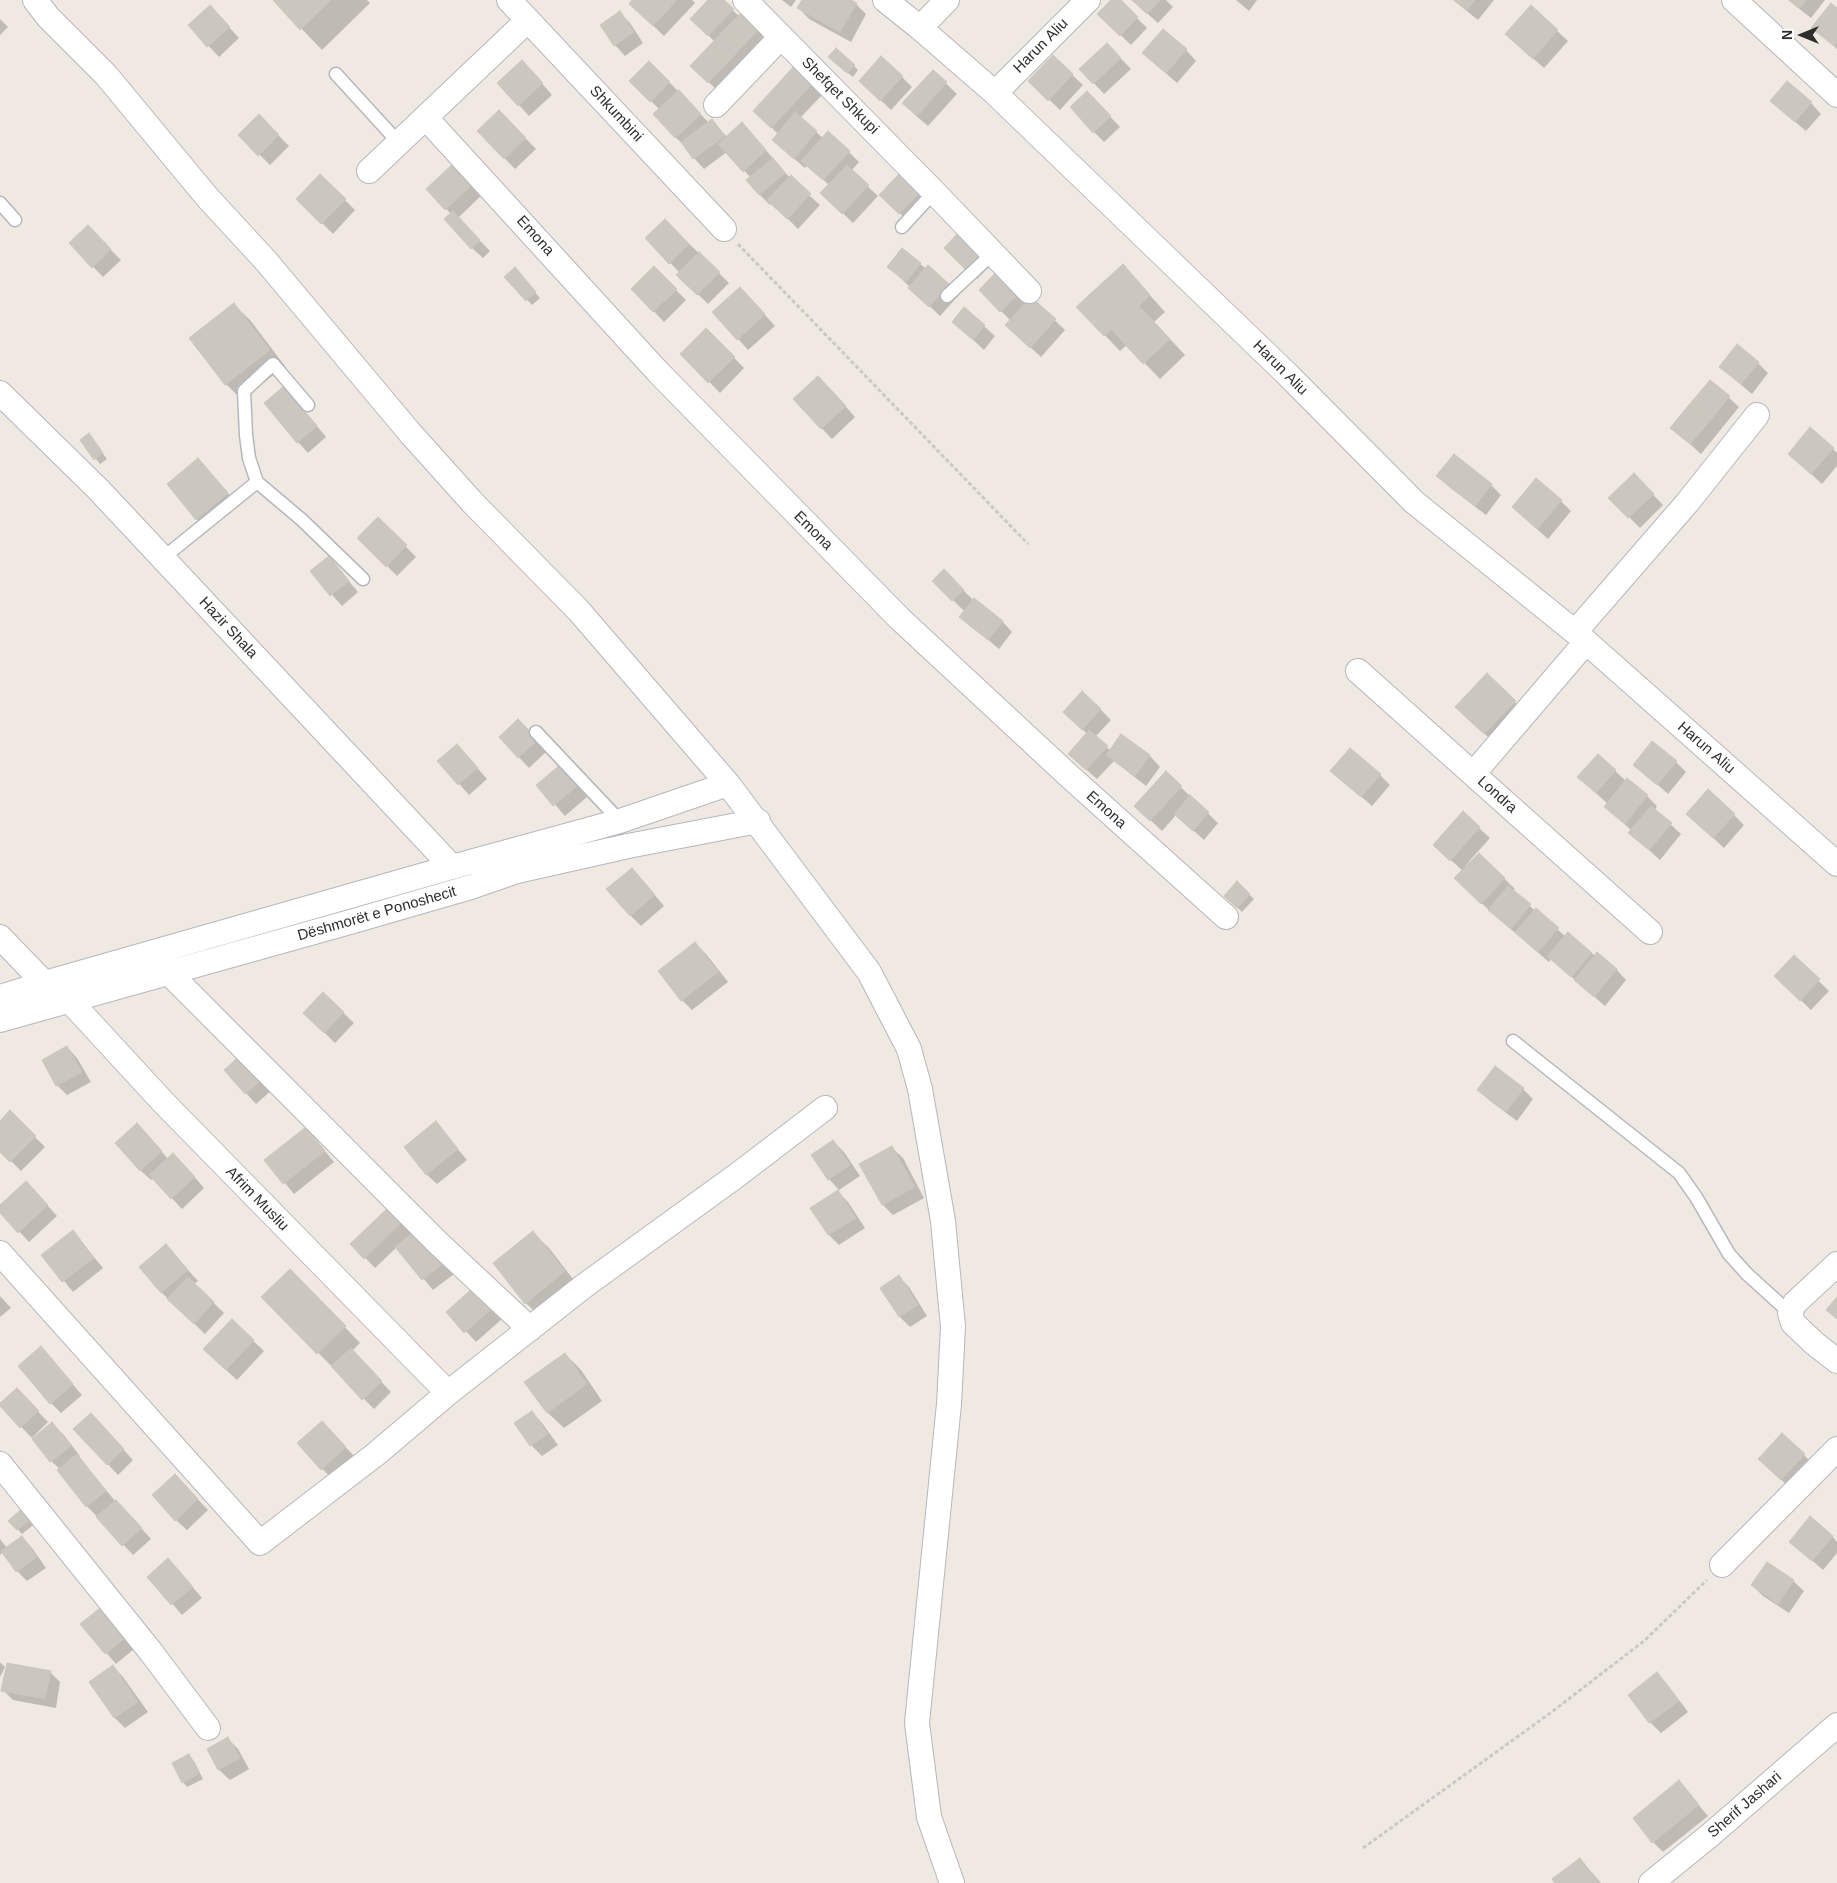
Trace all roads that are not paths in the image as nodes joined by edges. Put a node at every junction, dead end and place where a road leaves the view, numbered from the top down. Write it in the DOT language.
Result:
graph roads {
  1 [pos="35,0"];
  2 [pos="509,0"];
  3 [pos="745,0"];
  4 [pos="884,0"];
  5 [pos="948,0"];
  6 [pos="1088,0"];
  7 [pos="1734,0"];
  8 [pos="528,20"];
  9 [pos="920,28"];
  10 [pos="781,37"];
  11 [pos="336,74"];
  12 [pos="995,93"];
  13 [pos="1837,95"];
  14 [pos="716,105"];
  15 [pos="426,118"];
  16 [pos="399,142"];
  17 [pos="369,171"];
  18 [pos="934,192"];
  19 [pos="0,203"];
  20 [pos="15,220"];
  21 [pos="902,227"];
  22 [pos="724,229"];
  23 [pos="992,254"];
  24 [pos="1029,291"];
  25 [pos="947,296"];
  26 [pos="0,393"];
  27 [pos="308,405"];
  28 [pos="1756,415"];
  29 [pos="257,482"];
  30 [pos="163,558"];
  31 [pos="363,579"];
  32 [pos="1581,637"];
  33 [pos="1358,671"];
  34 [pos="536,732"];
  35 [pos="1473,774"];
  36 [pos="728,784"];
  37 [pos="620,822"];
  38 [pos="758,822"];
  39 [pos="550,852"];
  40 [pos="1837,864"];
  41 [pos="452,866"];
  42 [pos="1226,917"];
  43 [pos="1650,932"];
  44 [pos="0,937"];
  45 [pos="158,950"];
  46 [pos="168,973"];
  47 [pos="45,983"];
  48 [pos="0,997"];
  49 [pos="67,1002"];
  50 [pos="0,1020"];
  51 [pos="1513,1041"];
  52 [pos="824,1108"];
  53 [pos="0,1253"];
  54 [pos="1837,1264"];
  55 [pos="1790,1313"];
  56 [pos="530,1328"];
  57 [pos="1837,1361"];
  58 [pos="448,1393"];
  59 [pos="1837,1449"];
  60 [pos="0,1464"];
  61 [pos="1722,1565"];
  62 [pos="1837,1725"];
  63 [pos="208,1728"];
  64 [pos="952,1883"];
  65 [pos="1651,1883"];
  1 -- 36 [label="street"];
  2 -- 8 [label="street, Shkumbini"];
  3 -- 10 [label="street, Shefqet Shkupi"];
  4 -- 9 [label="street, Harun Aliu"];
  5 -- 9 [label="street"];
  6 -- 12 [label="street, Harun Aliu"];
  7 -- 13 [label="street"];
  8 -- 15 [label="street"];
  8 -- 22 [label="street, Shkumbini"];
  9 -- 12 [label="street, Harun Aliu"];
  10 -- 14 [label="street"];
  10 -- 18 [label="street, Shefqet Shkupi"];
  11 -- 16 [label="lane"];
  12 -- 32 [label="street, Harun Aliu"];
  15 -- 16 [label="street"];
  15 -- 42 [label="street, Emona"];
  16 -- 17 [label="street"];
  18 -- 21 [label="lane"];
  18 -- 23 [label="street, Shefqet Shkupi"];
  19 -- 20 [label="lane"];
  23 -- 24 [label="street, Shefqet Shkupi"];
  23 -- 25 [label="lane"];
  26 -- 30 [label="street, Hazir Shala"];
  27 -- 29 [label="lane"];
  28 -- 32 [label="street"];
  29 -- 30 [label="lane"];
  29 -- 31 [label="lane"];
  30 -- 41 [label="street, Hazir Shala"];
  32 -- 35 [label="street, Londra"];
  32 -- 40 [label="street, Harun Aliu"];
  33 -- 35 [label="street"];
  34 -- 37 [label="lane"];
  35 -- 43 [label="street, Londra"];
  36 -- 37 [label="street, Dëshmorët e Ponoshecit"];
  36 -- 38 [label="street"];
  37 -- 39 [label="street, Dëshmorët e Ponoshecit"];
  38 -- 39 [label="street, Dëshmorët e Ponoshecit"];
  38 -- 64 [label="street"];
  39 -- 41 [label="street, Dëshmorët e Ponoshecit"];
  39 -- 46 [label="street, Dëshmorët e Ponoshecit"];
  41 -- 45 [label="street, Dëshmorët e Ponoshecit"];
  44 -- 47 [label="street, Afrim Musliu"];
  45 -- 46 [label="street"];
  45 -- 47 [label="street, Dëshmorët e Ponoshecit"];
  46 -- 49 [label="street, Dëshmorët e Ponoshecit"];
  46 -- 56 [label="street"];
  47 -- 48 [label="street, Dëshmorët e Ponoshecit"];
  47 -- 49 [label="street, Afrim Musliu"];
  49 -- 50 [label="street, Dëshmorët e Ponoshecit"];
  49 -- 58 [label="street, Afrim Musliu"];
  51 -- 55 [label="lane"];
  52 -- 56 [label="street"];
  53 -- 58 [label="street"];
  54 -- 55 [label="street"];
  55 -- 57 [label="street"];
  56 -- 58 [label="street"];
  59 -- 61 [label="street"];
  60 -- 63 [label="street"];
  62 -- 65 [label="street, Sherif Jashari"];
}
